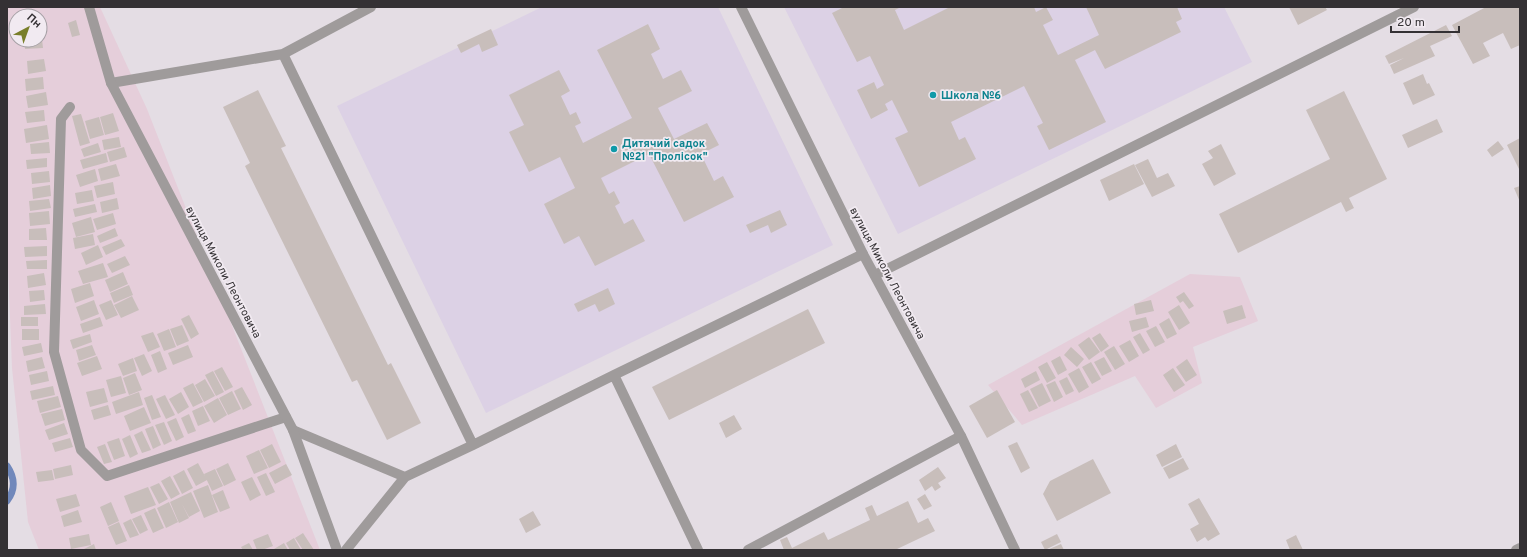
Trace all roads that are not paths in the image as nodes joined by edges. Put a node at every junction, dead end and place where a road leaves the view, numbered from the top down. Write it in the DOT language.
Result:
graph roads {
  1 [pos="89,7"];
  2 [pos="371,7"];
  3 [pos="741,7"];
  4 [pos="1414,7"];
  5 [pos="283,54"];
  6 [pos="111,83"];
  7 [pos="70,107"];
  8 [pos="863,254"];
  9 [pos="875,275"];
  10 [pos="614,375"];
  11 [pos="286,416"];
  12 [pos="293,430"];
  13 [pos="960,436"];
  14 [pos="473,446"];
  15 [pos="405,477"];
  16 [pos="1520,548"];
  17 [pos="696,549"];
  18 [pos="337,550"];
  19 [pos="346,550"];
  20 [pos="748,550"];
  21 [pos="1015,550"];
  22 [pos="1516,550"];
  1 -- 6 [label="street, вулиця Миколи Леонтовича"];
  2 -- 5 [label="street"];
  3 -- 8 [label="street, вулиця Миколи Леонтовича"];
  4 -- 9 [label="street"];
  5 -- 6 [label="street"];
  5 -- 14 [label="street"];
  6 -- 11 [label="street, вулиця Миколи Леонтовича"];
  7 -- 11 [label="street"];
  8 -- 9 [label="street, вулиця Миколи Леонтовича"];
  8 -- 10 [label="street"];
  9 -- 13 [label="street, вулиця Миколи Леонтовича"];
  10 -- 14 [label="street"];
  10 -- 17 [label="street"];
  11 -- 12 [label="street, вулиця Миколи Леонтовича"];
  12 -- 15 [label="street"];
  12 -- 18 [label="street, вулиця Миколи Леонтовича"];
  13 -- 20 [label="street"];
  13 -- 21 [label="street, вулиця Миколи Леонтовича"];
  14 -- 15 [label="street"];
  15 -- 19 [label="street"];
  16 -- 22 [label="street"];
}
